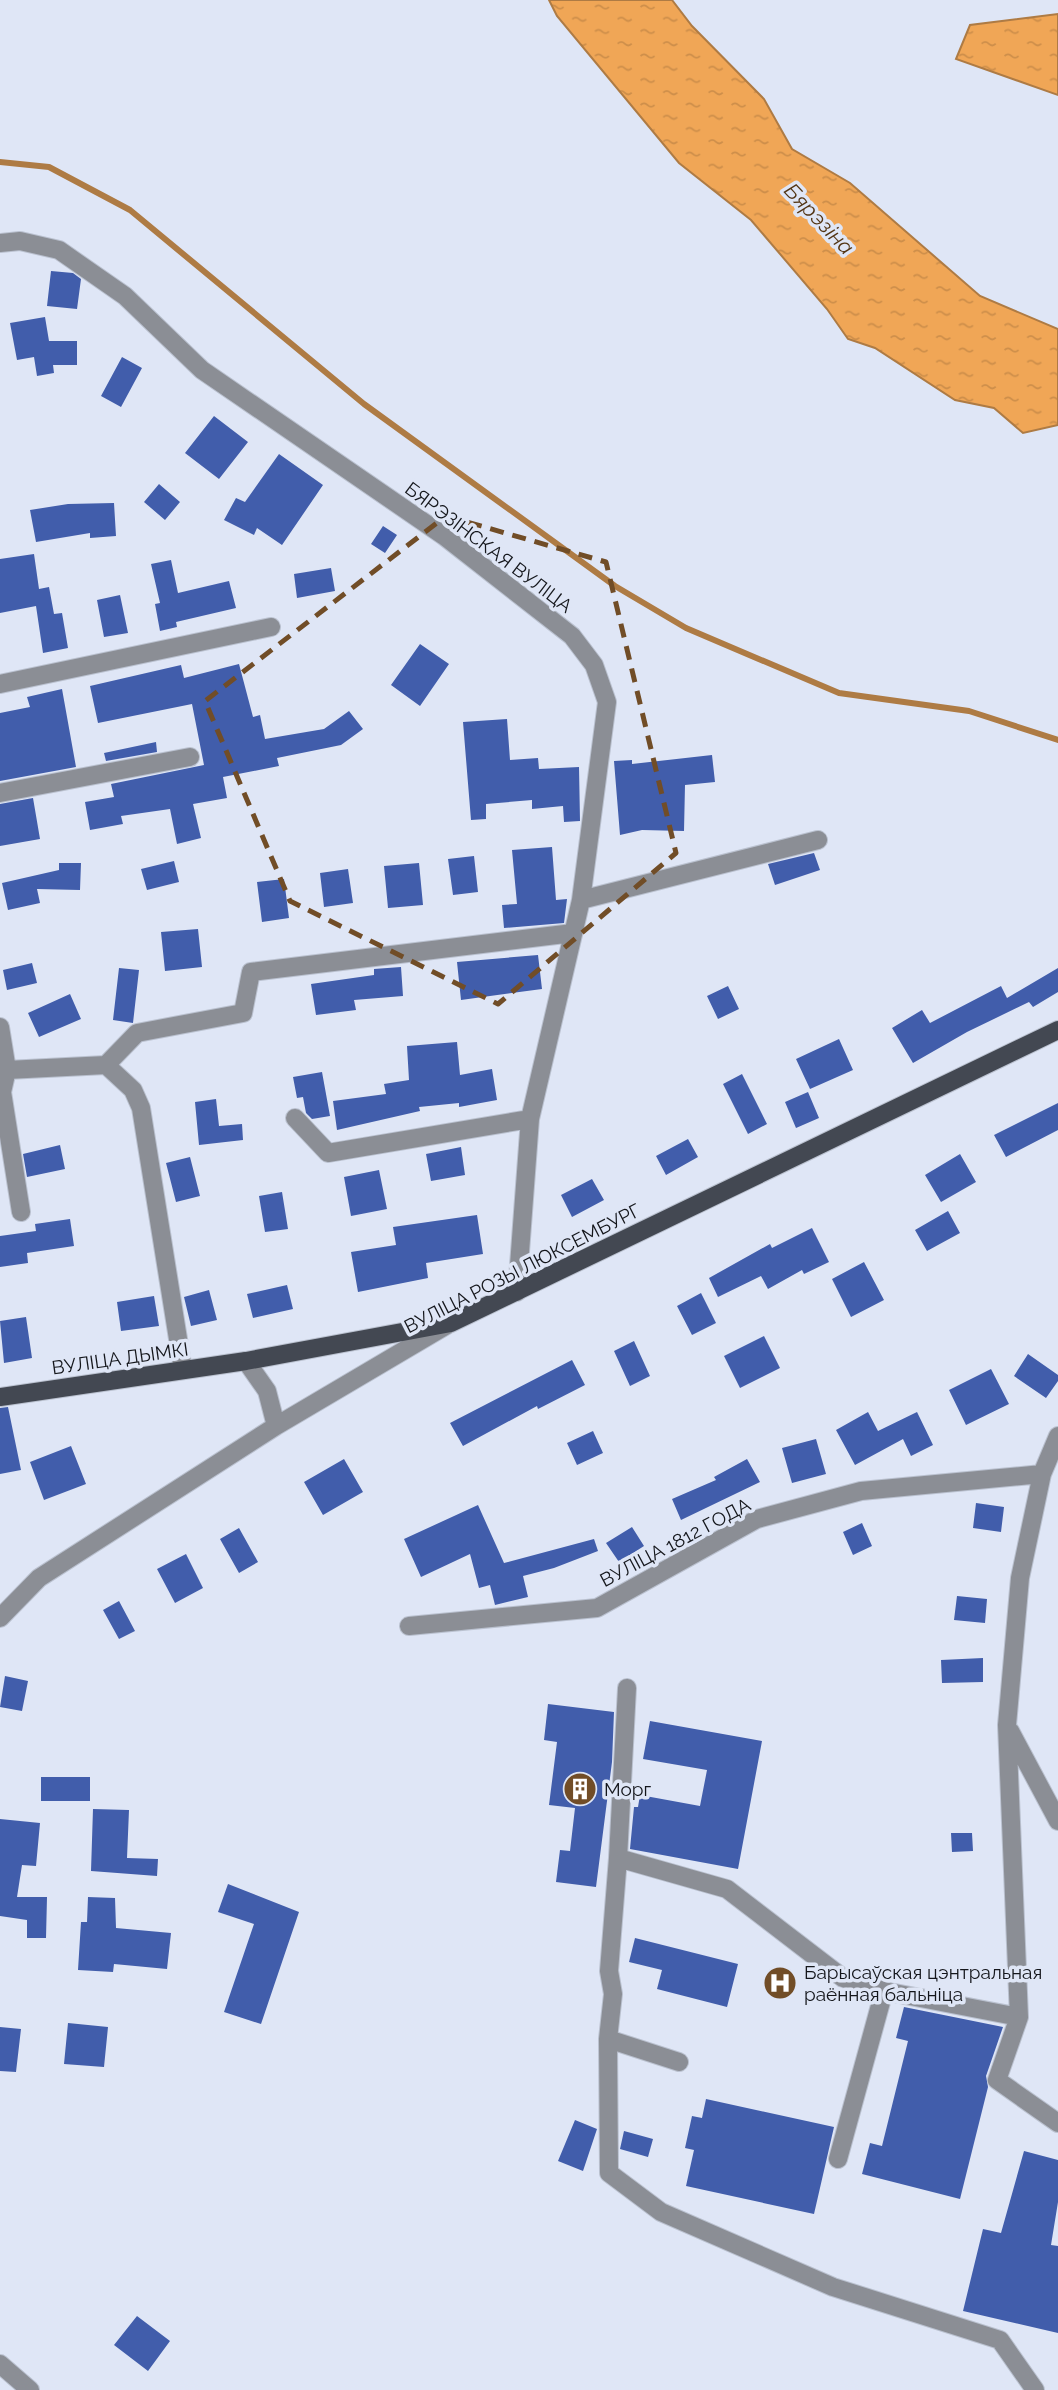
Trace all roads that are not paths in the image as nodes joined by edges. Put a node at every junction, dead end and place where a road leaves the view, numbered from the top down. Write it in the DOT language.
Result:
graph roads {
  1 [pos="0,243"];
  2 [pos="271,627"];
  3 [pos="0,684"];
  4 [pos="190,757"];
  5 [pos="0,793"];
  6 [pos="818,840"];
  7 [pos="581,900"];
  8 [pos="573,933"];
  9 [pos="0,1027"];
  10 [pos="1058,1030"];
  11 [pos="106,1065"];
  12 [pos="4,1072"];
  13 [pos="295,1118"];
  14 [pos="530,1119"];
  15 [pos="21,1212"];
  16 [pos="517,1292"];
  17 [pos="451,1323"];
  18 [pos="246,1361"];
  19 [pos="183,1370"];
  20 [pos="0,1397"];
  21 [pos="276,1426"];
  22 [pos="1058,1436"];
  23 [pos="1042,1474"];
  24 [pos="0,1618"];
  25 [pos="409,1626"];
  26 [pos="627,1688"];
  27 [pos="1007,1725"];
  28 [pos="1058,1821"];
  29 [pos="618,1858"];
  30 [pos="884,1991"];
  31 [pos="1019,2017"];
  32 [pos="608,2039"];
  33 [pos="678,2062"];
  34 [pos="1058,2123"];
  35 [pos="838,2160"];
  36 [pos="0,2364"];
  37 [pos="30,2390"];
  38 [pos="1035,2390"];
  1 -- 7 [label="street, БЯРЭЗІНСКАЯ ВУЛІЦА"];
  2 -- 3 [label="street"];
  4 -- 5 [label="street"];
  6 -- 7 [label="street"];
  7 -- 8 [label="street, БЯРЭЗІНСКАЯ ВУЛІЦА"];
  8 -- 11 [label="street"];
  8 -- 14 [label="street, БЯРЭЗІНСКАЯ ВУЛІЦА"];
  9 -- 12 [label="street"];
  10 -- 16 [label="main road, ВУЛІЦА РОЗЫ ЛЮКСЕМБУРГ"];
  11 -- 12 [label="street"];
  11 -- 19 [label="street"];
  12 -- 15 [label="street"];
  13 -- 14 [label="street"];
  14 -- 16 [label="street, БЯРЭЗІНСКАЯ ВУЛІЦА"];
  16 -- 17 [label="main road, ВУЛІЦА РОЗЫ ЛЮКСЕМБУРГ"];
  17 -- 18 [label="main road, ВУЛІЦА ДЫМКІ"];
  17 -- 21 [label="street, ВУЛІЦА РОЗЫ ЛЮКСЕМБУРГ"];
  18 -- 19 [label="main road, ВУЛІЦА ДЫМКІ"];
  18 -- 21 [label="street"];
  19 -- 20 [label="main road, ВУЛІЦА ДЫМКІ"];
  21 -- 24 [label="street, ВУЛІЦА РОЗЫ ЛЮКСЕМБУРГ"];
  22 -- 23 [label="street"];
  23 -- 25 [label="street, ВУЛІЦА 1812 ГОДА"];
  23 -- 27 [label="street"];
  26 -- 29 [label="street"];
  27 -- 28 [label="street"];
  27 -- 31 [label="street"];
  29 -- 30 [label="street"];
  29 -- 32 [label="street"];
  30 -- 31 [label="street"];
  30 -- 35 [label="street"];
  31 -- 34 [label="street"];
  32 -- 33 [label="street"];
  32 -- 38 [label="street"];
  36 -- 37 [label="street"];
}
